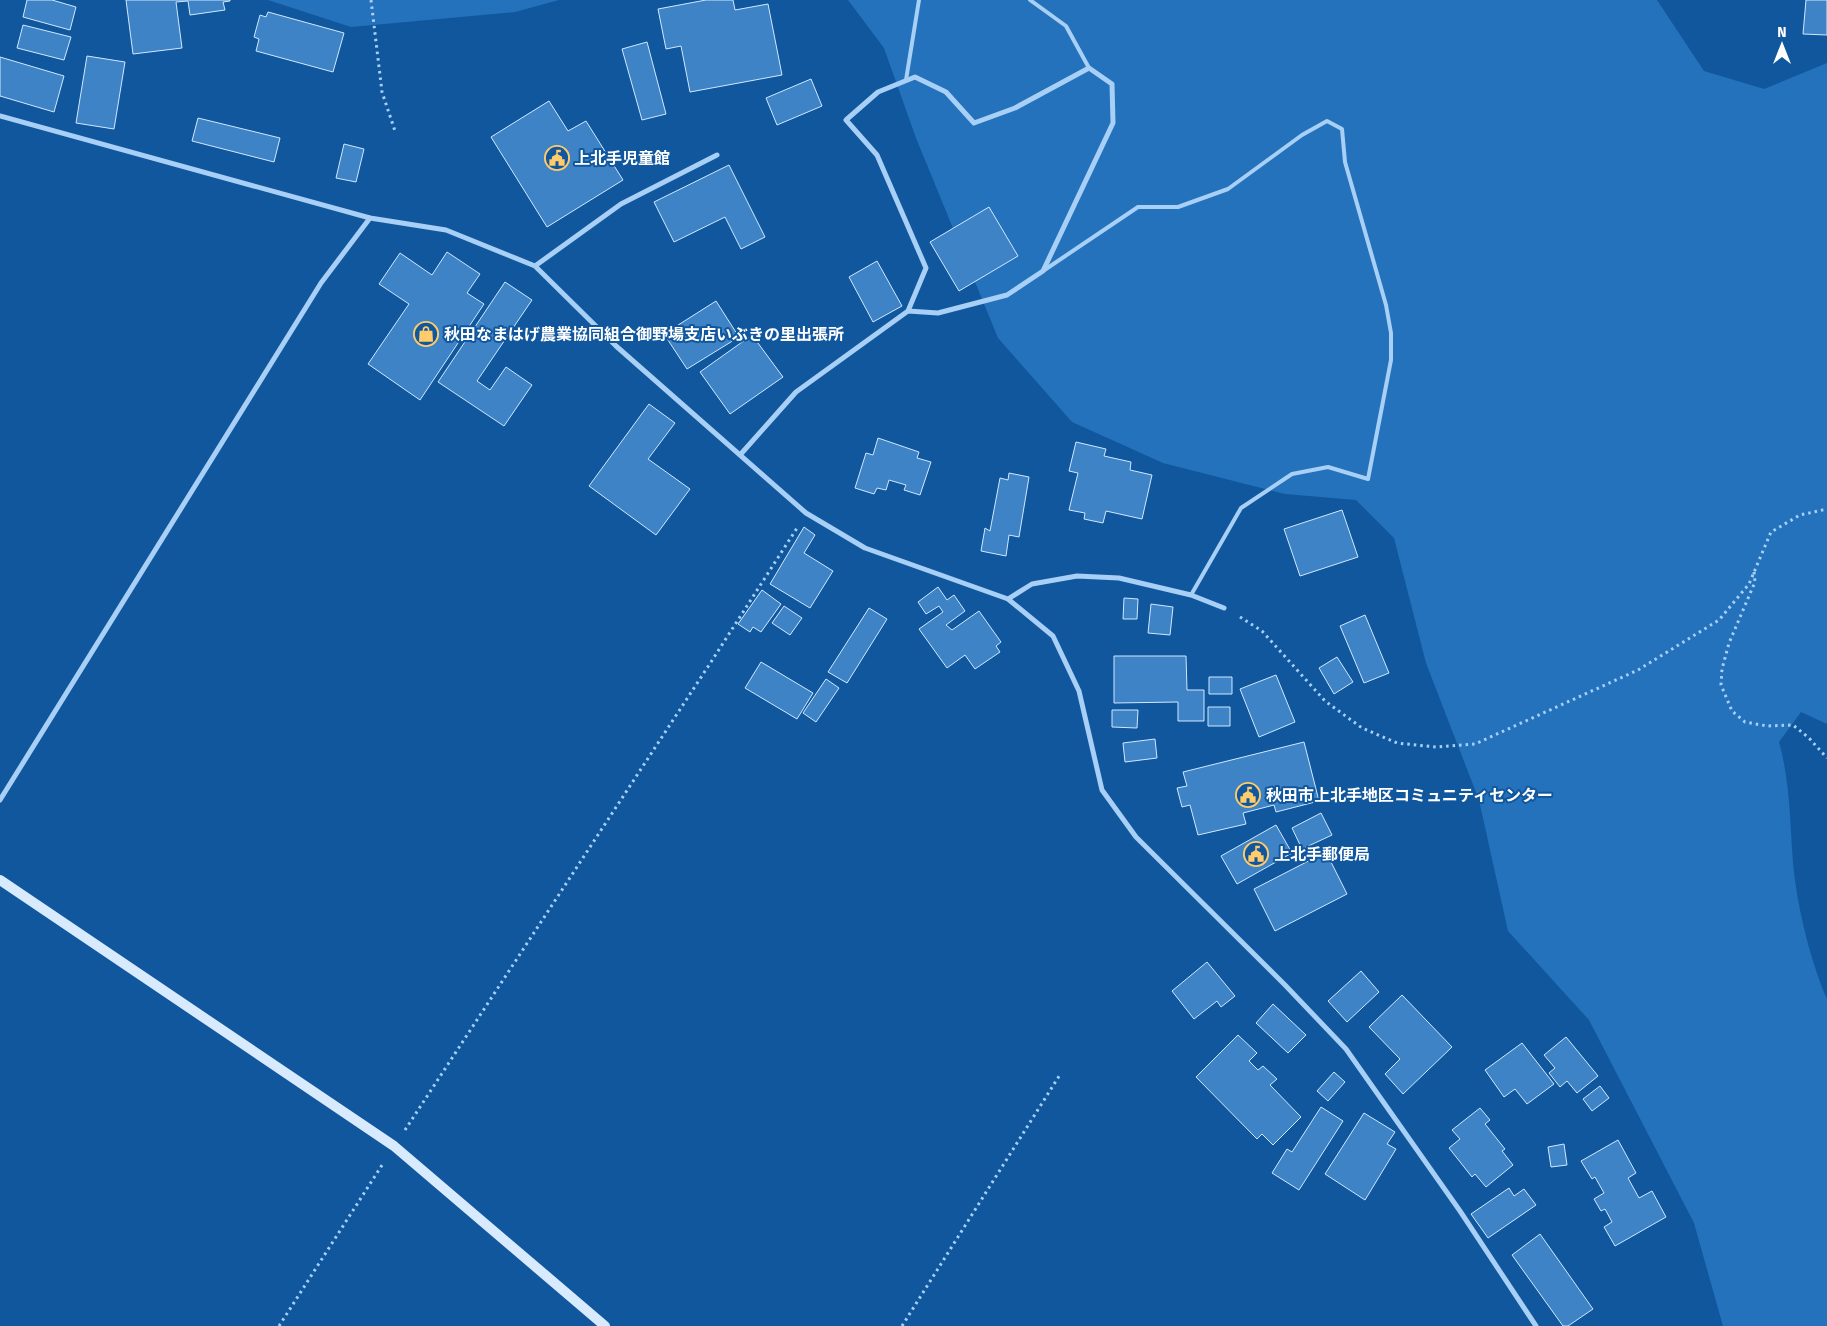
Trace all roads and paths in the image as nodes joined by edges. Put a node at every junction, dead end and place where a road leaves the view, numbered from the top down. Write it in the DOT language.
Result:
graph roads {
  1 [pos="371,0"];
  2 [pos="919,0"];
  3 [pos="1030,0"];
  4 [pos="1088,68"];
  5 [pos="906,80"];
  6 [pos="0,116"];
  7 [pos="395,132"];
  8 [pos="717,155"];
  9 [pos="370,218"];
  10 [pos="535,266"];
  11 [pos="1043,271"];
  12 [pos="908,311"];
  13 [pos="740,455"];
  14 [pos="1827,509"];
  15 [pos="806,513"];
  16 [pos="1754,571"];
  17 [pos="1191,596"];
  18 [pos="1008,599"];
  19 [pos="1224,608"];
  20 [pos="1827,758"];
  21 [pos="0,800"];
  22 [pos="0,880"];
  23 [pos="1061,1073"];
  24 [pos="394,1146"];
  25 [pos="279,1326"];
  26 [pos="605,1326"];
  27 [pos="902,1326"];
  28 [pos="1536,1326"];
  1 -- 7 [label="path"];
  2 -- 5 [label="lane"];
  3 -- 4 [label="lane"];
  4 -- 5 [label="street"];
  4 -- 11 [label="street"];
  5 -- 12 [label="street"];
  6 -- 9 [label="street"];
  8 -- 10 [label="street"];
  9 -- 10 [label="street"];
  9 -- 21 [label="street"];
  10 -- 13 [label="street"];
  11 -- 12 [label="street"];
  11 -- 17 [label="lane"];
  12 -- 13 [label="street"];
  13 -- 15 [label="street"];
  14 -- 16 [label="path"];
  15 -- 18 [label="street"];
  15 -- 24 [label="path"];
  16 -- 19 [label="path"];
  16 -- 20 [label="path"];
  17 -- 18 [label="street"];
  17 -- 19 [label="street"];
  18 -- 28 [label="street"];
  22 -- 24 [label="street"];
  23 -- 27 [label="path"];
  24 -- 25 [label="path"];
  24 -- 26 [label="street"];
}
